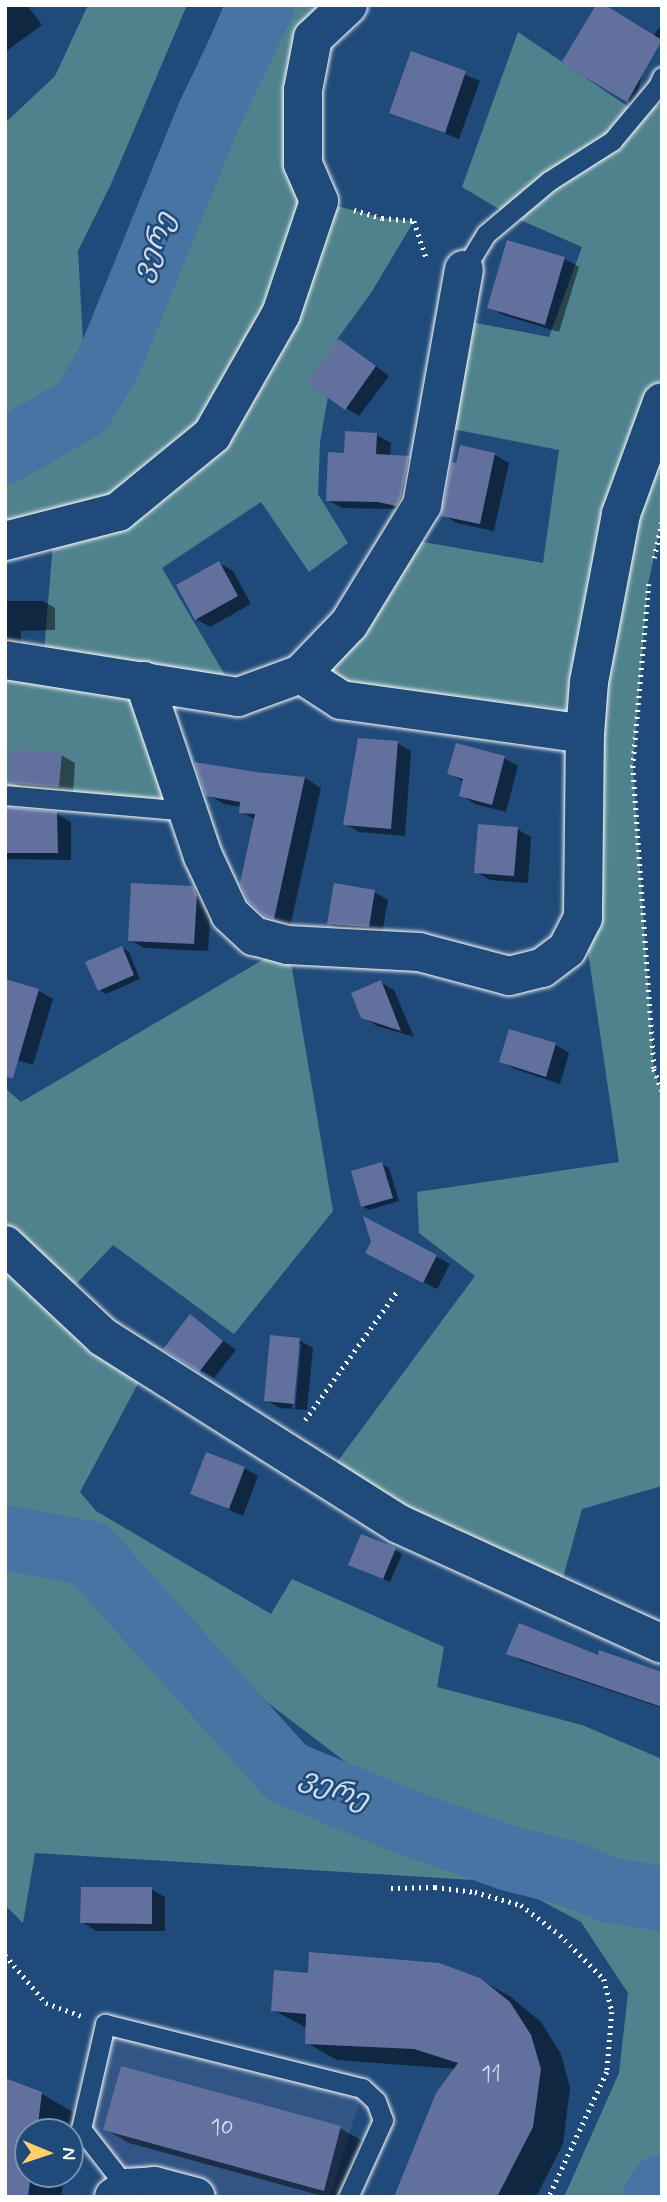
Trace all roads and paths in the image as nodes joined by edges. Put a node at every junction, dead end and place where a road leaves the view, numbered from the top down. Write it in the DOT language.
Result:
graph roads {
  1 [pos="348,5"];
  2 [pos="662,77"];
  3 [pos="319,201"];
  4 [pos="464,270"];
  5 [pos="662,402"];
  6 [pos="662,521"];
  7 [pos="5,541"];
  8 [pos="5,660"];
  9 [pos="301,674"];
  10 [pos="144,681"];
  11 [pos="585,734"];
  12 [pos="5,795"];
  13 [pos="188,811"];
  14 [pos="662,1091"];
  15 [pos="5,1245"];
  16 [pos="398,1290"];
  17 [pos="284,1450"];
  18 [pos="662,1644"];
  19 [pos="391,1888"];
  20 [pos="5,1955"];
  21 [pos="105,2024"];
  22 [pos="120,2192"];
  23 [pos="196,2197"];
  24 [pos="348,2197"];
  25 [pos="549,2197"];
  1 -- 3 [label="street"];
  2 -- 4 [label="lane"];
  3 -- 4 [label="path"];
  3 -- 7 [label="street"];
  4 -- 9 [label="street"];
  5 -- 11 [label="street"];
  6 -- 14 [label="path"];
  8 -- 10 [label="street"];
  9 -- 10 [label="street"];
  9 -- 11 [label="street"];
  10 -- 13 [label="street"];
  11 -- 13 [label="street"];
  12 -- 13 [label="lane"];
  15 -- 17 [label="street"];
  16 -- 17 [label="path"];
  17 -- 18 [label="street"];
  19 -- 25 [label="path"];
  20 -- 21 [label="path"];
  21 -- 22 [label="lane"];
  21 -- 24 [label="lane"];
  22 -- 23 [label="street"];
}
